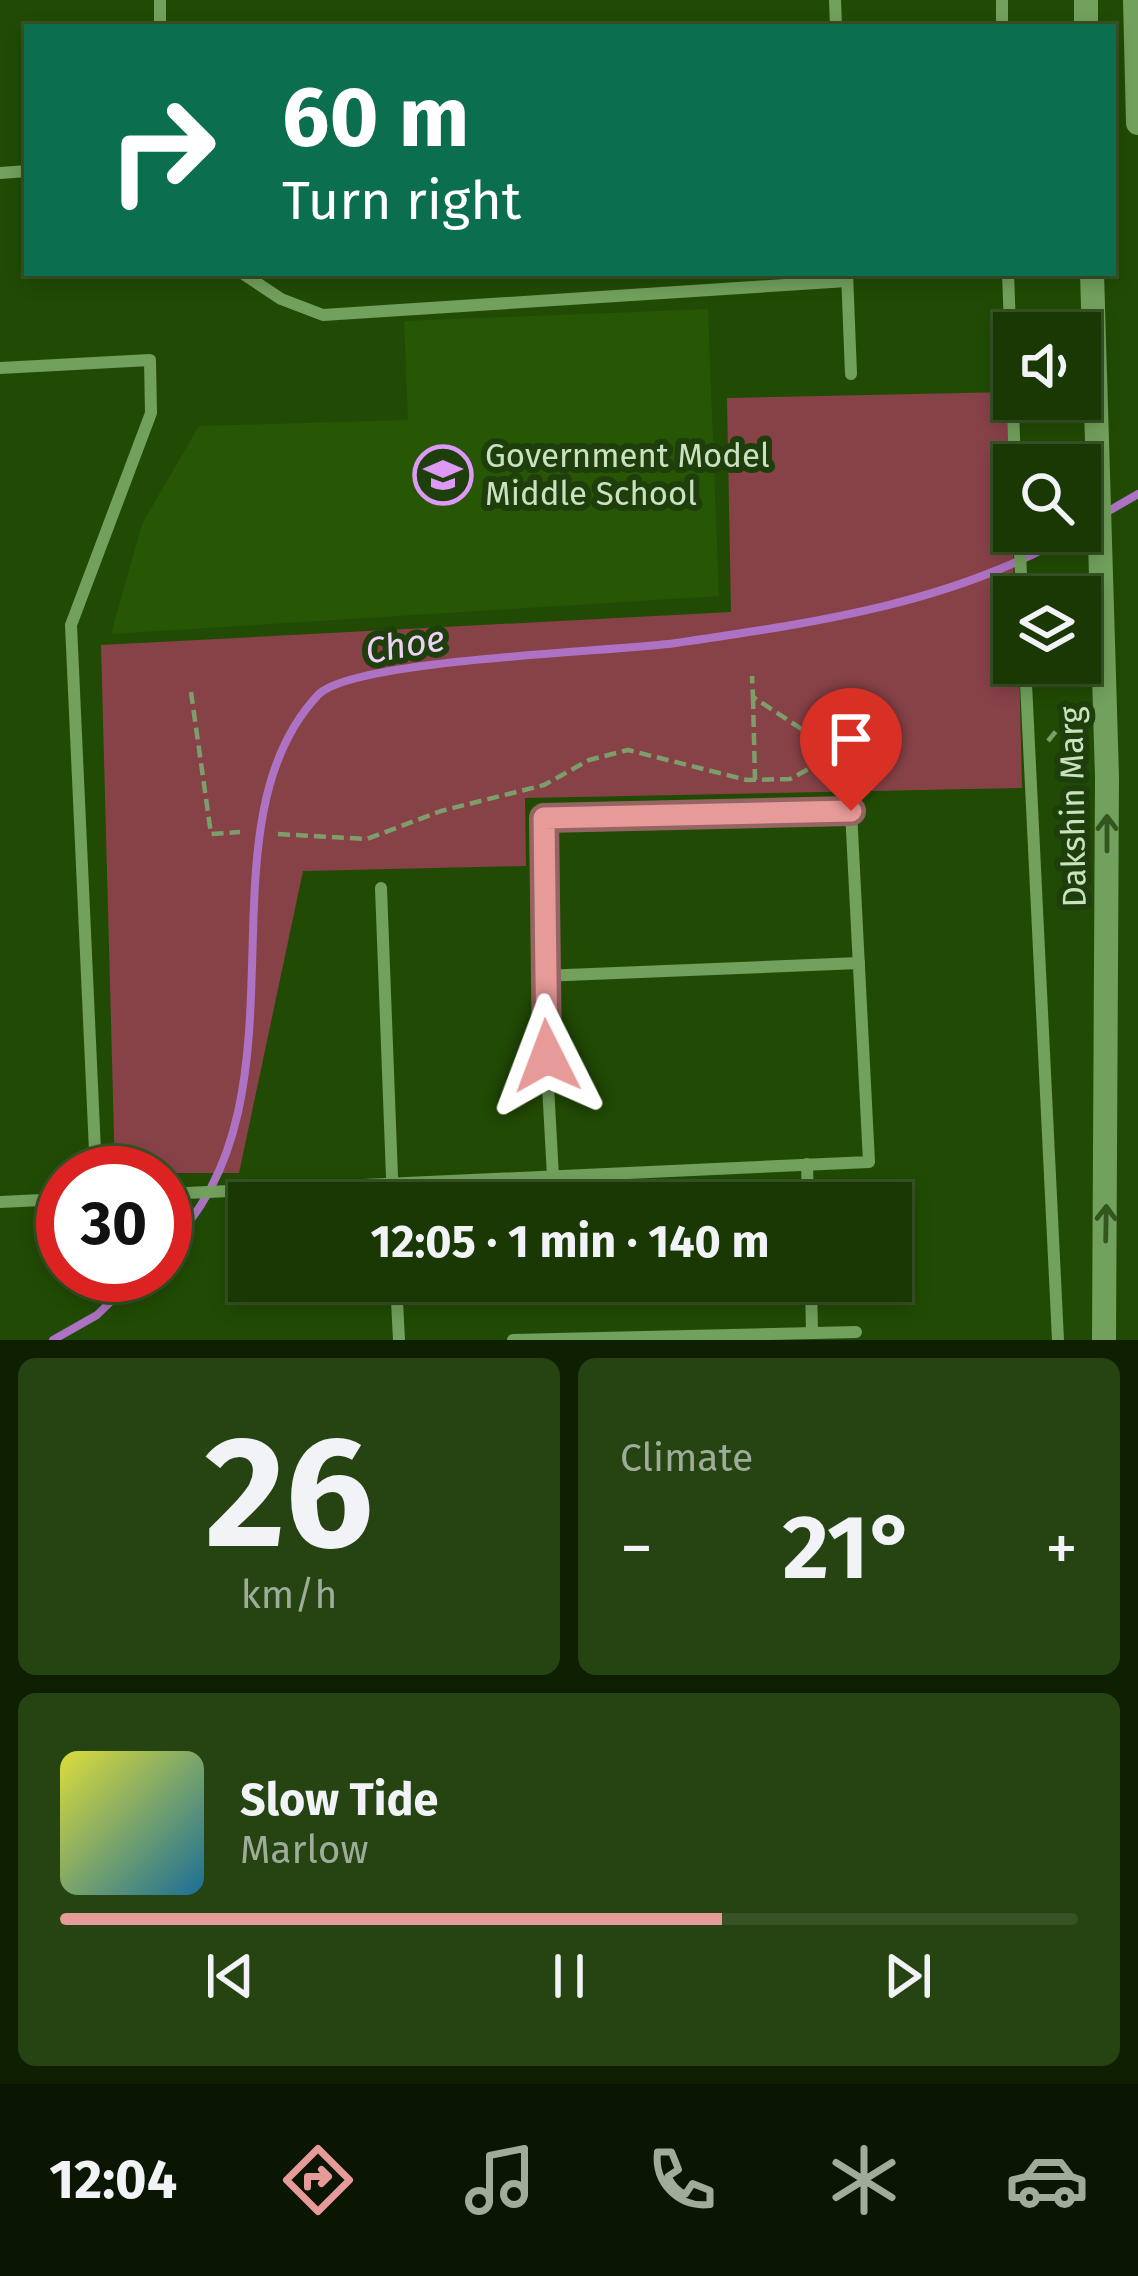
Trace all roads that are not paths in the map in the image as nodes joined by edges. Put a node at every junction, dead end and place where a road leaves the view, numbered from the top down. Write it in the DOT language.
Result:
graph roads {
  1 [pos="1135,0"];
  2 [pos="1138,123"];
  3 [pos="246,276"];
  4 [pos="1008,276"];
  5 [pos="1092,276"];
  6 [pos="847,277"];
  7 [pos="0,368"];
  8 [pos="850,374"];
  9 [pos="1015,444"];
  10 [pos="1026,684"];
  11 [pos="381,888"];
  12 [pos="859,963"];
  13 [pos="542,976"];
  14 [pos="95,1146"];
  15 [pos="807,1165"];
  16 [pos="553,1177"];
  17 [pos="392,1182"];
  18 [pos="438,1182"];
  19 [pos="807,1182"];
  20 [pos="228,1192"];
  21 [pos="192,1193"];
  22 [pos="36,1200"];
  23 [pos="0,1202"];
  24 [pos="397,1302"];
  25 [pos="811,1302"];
  26 [pos="856,1332"];
  27 [pos="812,1333"];
  28 [pos="399,1340"];
  29 [pos="514,1340"];
  30 [pos="1058,1340"];
  31 [pos="1105,1340"];
  1 -- 2 [label="main road"];
  3 -- 6 [label="street"];
  4 -- 9 [label="street"];
  31 -- 5 [label="main road, Dakshin Marg, one-way"];
  6 -- 8 [label="street"];
  7 -- 14 [label="street"];
  10 -- 30 [label="street"];
  11 -- 17 [label="street"];
  12 -- 13 [label="street"];
  12 -- 13 [label="street"];
  12 -- 15 [label="street"];
  13 -- 16 [label="street"];
  15 -- 16 [label="street"];
  15 -- 19 [label="street"];
  16 -- 18 [label="street"];
  20 -- 21 [label="street"];
  22 -- 23 [label="street"];
  24 -- 28 [label="street"];
  25 -- 27 [label="street"];
  26 -- 27 [label="street"];
  27 -- 29 [label="street"];
}
